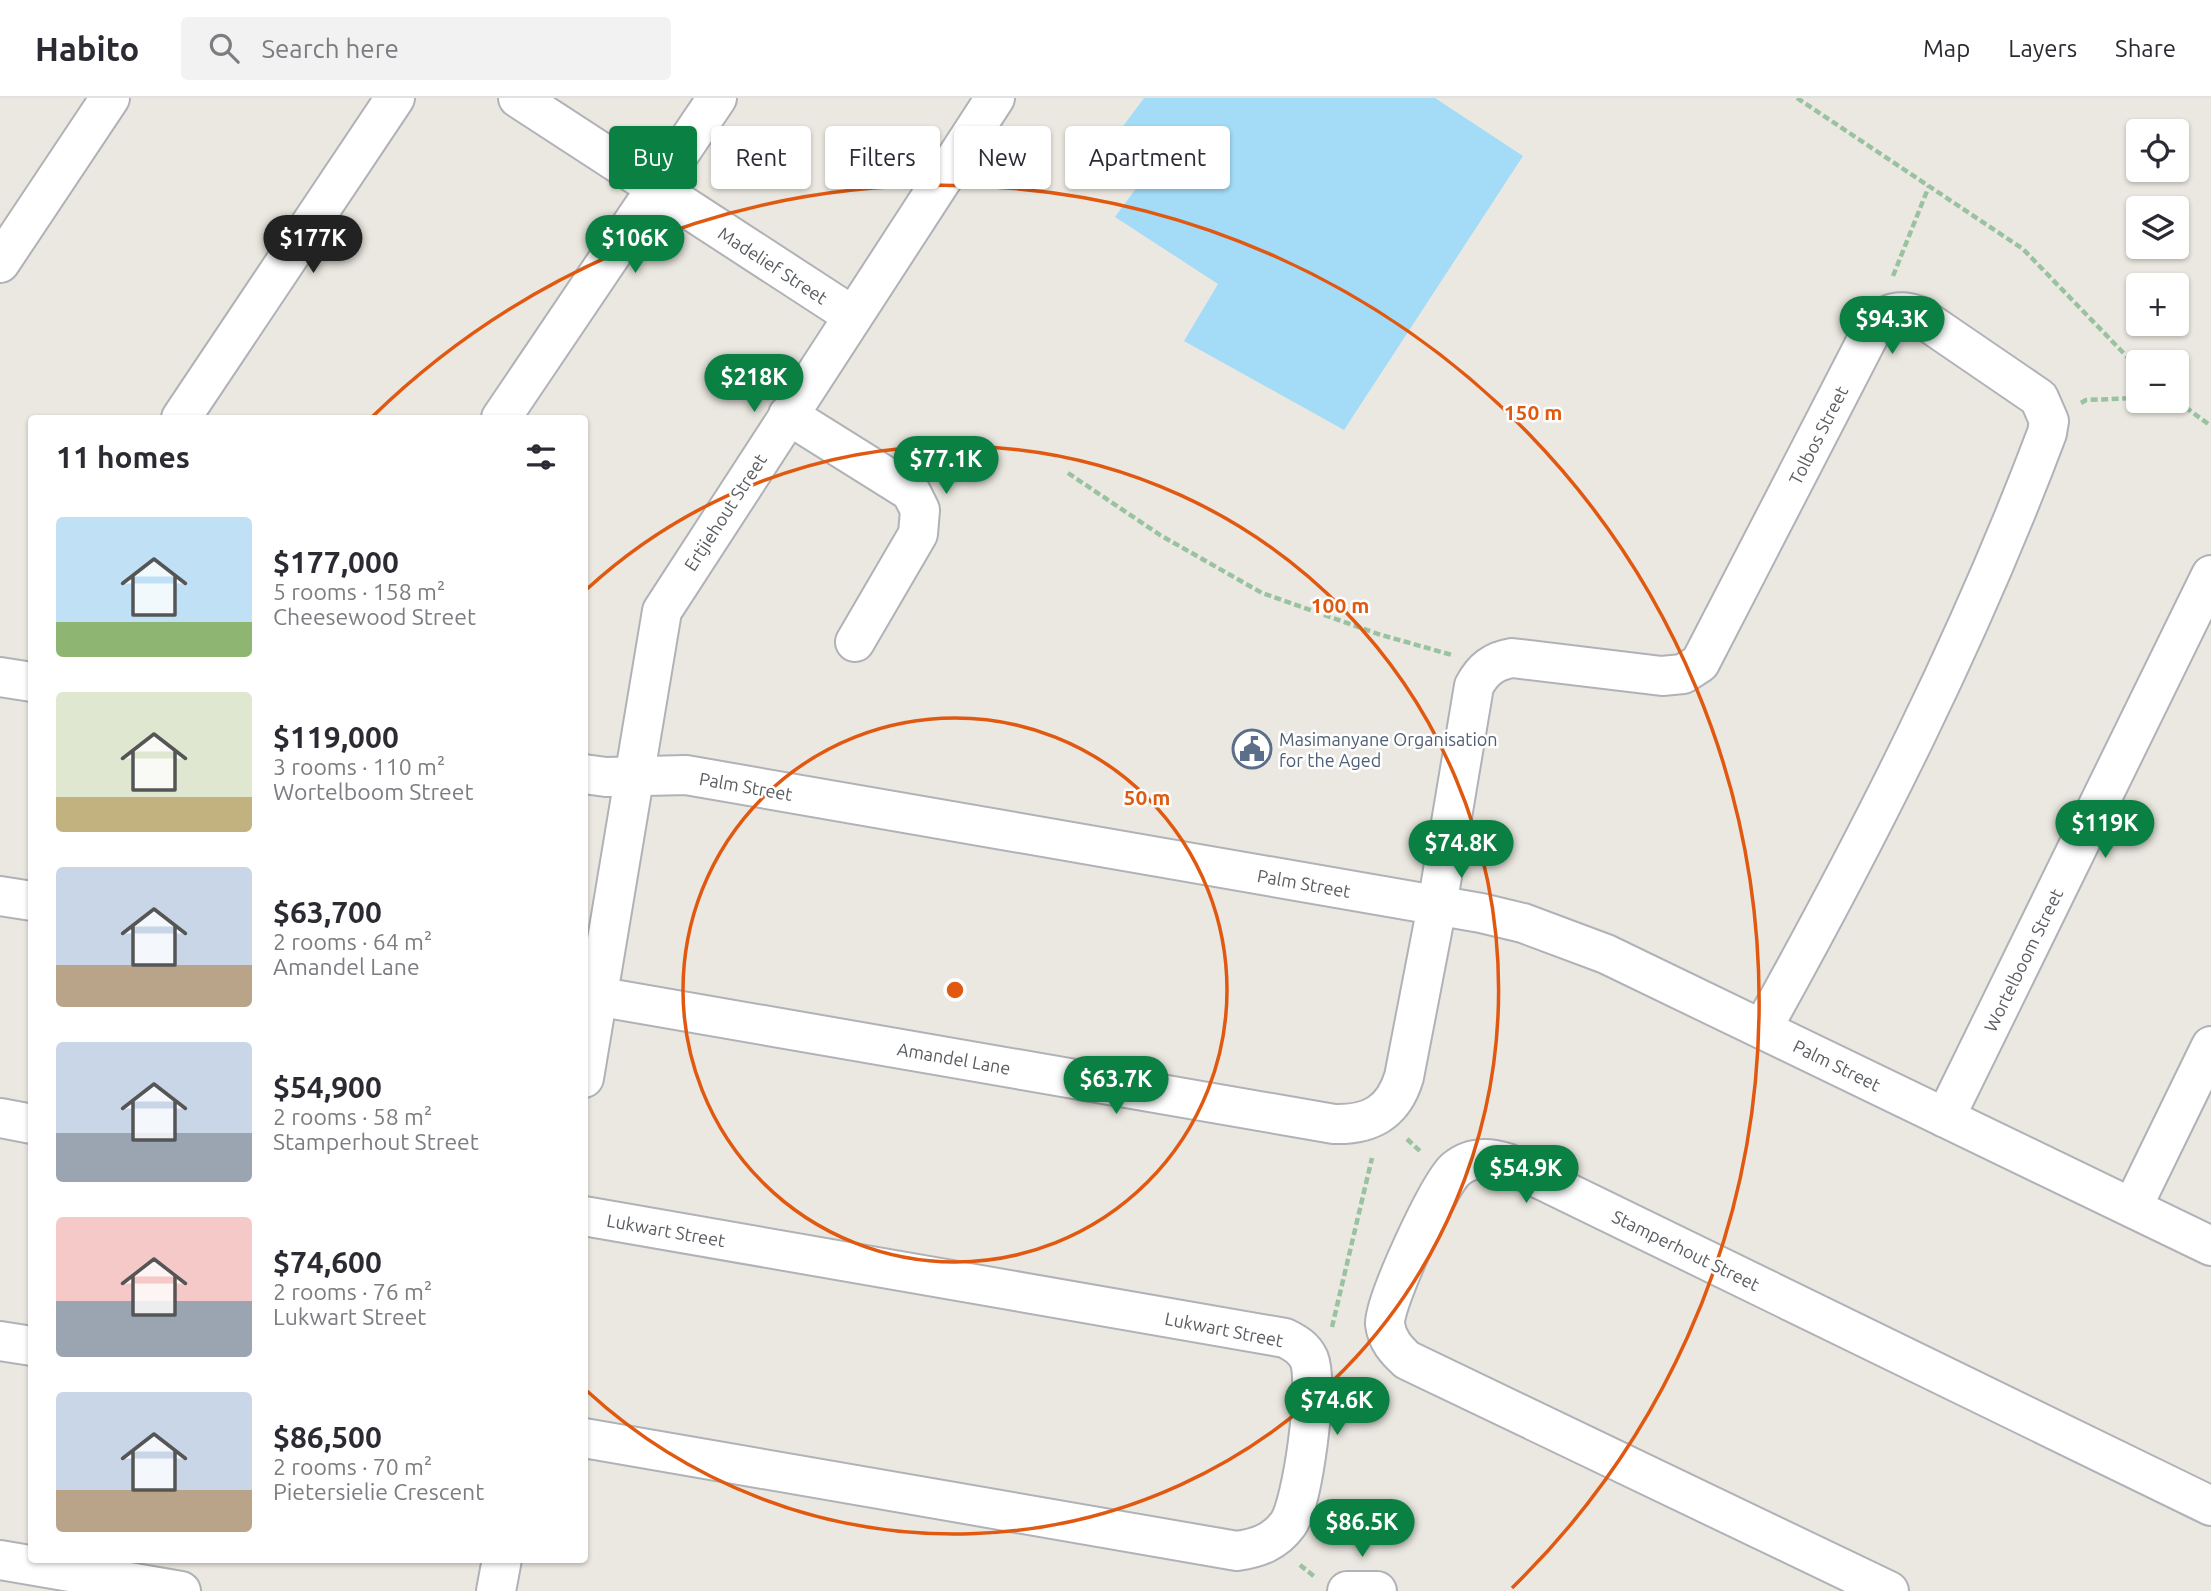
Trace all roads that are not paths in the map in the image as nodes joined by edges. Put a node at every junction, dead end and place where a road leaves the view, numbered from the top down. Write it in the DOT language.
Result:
graph roads {
  1 [pos="110,98"];
  2 [pos="395,98"];
  3 [pos="518,98"];
  4 [pos="717,98"];
  5 [pos="995,98"];
  6 [pos="658,190"];
  7 [pos="0,263"];
  8 [pos="853,316"];
  9 [pos="183,415"];
  10 [pos="503,415"];
  11 [pos="788,415"];
  12 [pos="2211,575"];
  13 [pos="856,642"];
  14 [pos="0,677"];
  15 [pos="28,681"];
  16 [pos="588,775"];
  17 [pos="637,777"];
  18 [pos="0,896"];
  19 [pos="28,900"];
  20 [pos="1437,906"];
  21 [pos="592,996"];
  22 [pos="1762,1029"];
  23 [pos="588,1037"];
  24 [pos="2211,1046"];
  25 [pos="0,1118"];
  26 [pos="1945,1118"];
  27 [pos="28,1123"];
  28 [pos="2132,1208"];
  29 [pos="588,1217"];
  30 [pos="2211,1246"];
  31 [pos="0,1341"];
  32 [pos="28,1345"];
  33 [pos="588,1439"];
  34 [pos="2211,1506"];
  35 [pos="0,1560"];
  36 [pos="501,1563"];
  37 [pos="181,1591"];
  38 [pos="496,1591"];
  39 [pos="1348,1591"];
  40 [pos="1377,1591"];
  41 [pos="1889,1591"];
  1 -- 7 [label="street"];
  2 -- 9 [label="street"];
  3 -- 6 [label="street, Madelief Street"];
  4 -- 6 [label="street"];
  5 -- 8 [label="street, Ertjiehout Street"];
  6 -- 8 [label="street, Madelief Street"];
  6 -- 10 [label="street"];
  8 -- 11 [label="street, Ertjiehout Street"];
  11 -- 13 [label="street"];
  11 -- 17 [label="street, Ertjiehout Street"];
  12 -- 26 [label="street, Wortelboom Street"];
  14 -- 15 [label="street"];
  16 -- 17 [label="street, Palm Street"];
  17 -- 20 [label="street, Palm Street"];
  17 -- 21 [label="street"];
  18 -- 19 [label="street"];
  20 -- 21 [label="street, Amandel Lane"];
  20 -- 22 [label="street, Palm Street"];
  20 -- 22 [label="street, Tolbos Street"];
  21 -- 23 [label="street"];
  22 -- 26 [label="street, Palm Street"];
  24 -- 28 [label="street"];
  25 -- 27 [label="street"];
  26 -- 28 [label="street, Palm Street"];
  28 -- 30 [label="street, Palm Street"];
  29 -- 33 [label="street, Lukwart Street"];
  31 -- 32 [label="street"];
  34 -- 41 [label="street, Stamperhout Street"];
  35 -- 37 [label="street"];
  36 -- 38 [label="street"];
  39 -- 40 [label="street"];
}
